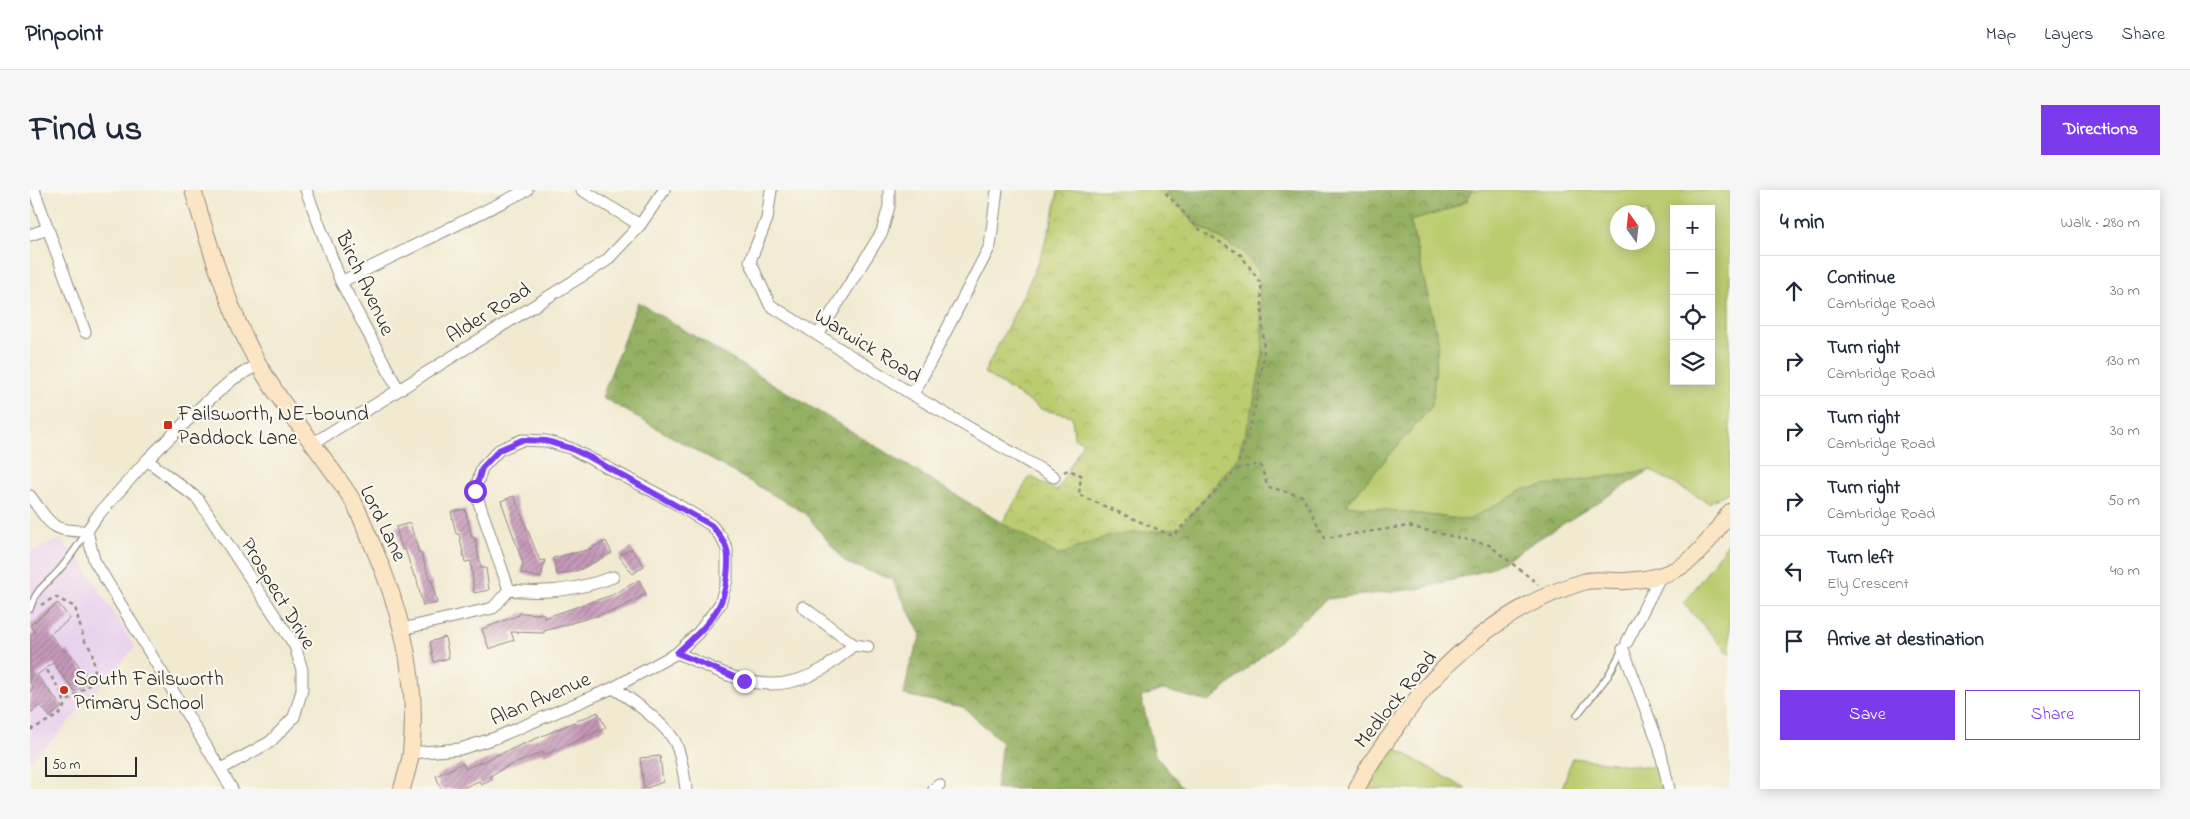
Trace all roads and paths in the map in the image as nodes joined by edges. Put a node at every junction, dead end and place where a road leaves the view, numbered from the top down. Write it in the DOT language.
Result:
graph roads {
  1 [pos="34,190"];
  2 [pos="193,190"];
  3 [pos="527,190"];
  4 [pos="582,190"];
  5 [pos="664,190"];
  6 [pos="771,190"];
  7 [pos="890,190"];
  8 [pos="997,190"];
  9 [pos="1163,190"];
  10 [pos="308,191"];
  11 [pos="640,225"];
  12 [pos="48,229"];
  13 [pos="30,235"];
  14 [pos="342,282"];
  15 [pos="86,332"];
  16 [pos="818,335"];
  17 [pos="259,364"];
  18 [pos="398,389"];
  19 [pos="913,395"];
  20 [pos="312,444"];
  21 [pos="147,460"];
  22 [pos="1237,469"];
  23 [pos="1054,477"];
  24 [pos="30,496"];
  25 [pos="1730,512"];
  26 [pos="87,531"];
  27 [pos="613,577"];
  28 [pos="1660,577"];
  29 [pos="509,590"];
  30 [pos="1551,595"];
  31 [pos="38,607"];
  32 [pos="803,607"];
  33 [pos="30,609"];
  34 [pos="402,629"];
  35 [pos="854,645"];
  36 [pos="868,646"];
  37 [pos="1625,646"];
  38 [pos="677,653"];
  39 [pos="46,669"];
  40 [pos="613,688"];
  41 [pos="65,703"];
  42 [pos="1577,715"];
  43 [pos="30,730"];
  44 [pos="411,753"];
  45 [pos="220,769"];
  46 [pos="232,789"];
  47 [pos="402,789"];
  48 [pos="686,789"];
  49 [pos="1357,789"];
  50 [pos="1668,789"];
  1 -- 12 [label="street"];
  2 -- 17 [label="street, Lord Lane"];
  3 -- 14 [label="street"];
  4 -- 11 [label="street"];
  5 -- 11 [label="street, Alder Road"];
  6 -- 16 [label="street, Warwick Road"];
  7 -- 16 [label="street"];
  8 -- 19 [label="street"];
  9 -- 22 [label="path"];
  10 -- 14 [label="street, Birch Avenue"];
  11 -- 18 [label="street, Alder Road"];
  12 -- 13 [label="street"];
  12 -- 15 [label="street"];
  14 -- 18 [label="street, Birch Avenue"];
  16 -- 19 [label="street, Warwick Road"];
  17 -- 20 [label="street, Lord Lane"];
  17 -- 21 [label="street"];
  18 -- 20 [label="street, Alder Road"];
  19 -- 23 [label="street, Warwick Road"];
  20 -- 34 [label="street, Lord Lane"];
  21 -- 26 [label="street"];
  21 -- 45 [label="street, Prospect Drive"];
  22 -- 23 [label="path"];
  22 -- 30 [label="path"];
  24 -- 26 [label="street"];
  25 -- 28 [label="street, Medlock Road"];
  26 -- 33 [label="lane"];
  26 -- 45 [label="street"];
  27 -- 29 [label="street"];
  28 -- 30 [label="street, Medlock Road"];
  28 -- 37 [label="street"];
  29 -- 34 [label="street"];
  29 -- 38 [label="street"];
  30 -- 49 [label="street, Medlock Road"];
  31 -- 41 [label="path"];
  32 -- 35 [label="street"];
  34 -- 44 [label="street, Lord Lane"];
  35 -- 36 [label="street"];
  35 -- 38 [label="street"];
  37 -- 42 [label="lane"];
  37 -- 50 [label="street"];
  38 -- 40 [label="street"];
  39 -- 41 [label="path"];
  40 -- 44 [label="street, Alan Avenue"];
  40 -- 48 [label="street, Alan Avenue"];
  41 -- 43 [label="path"];
  44 -- 47 [label="street, Lord Lane"];
  45 -- 46 [label="street"];
}
